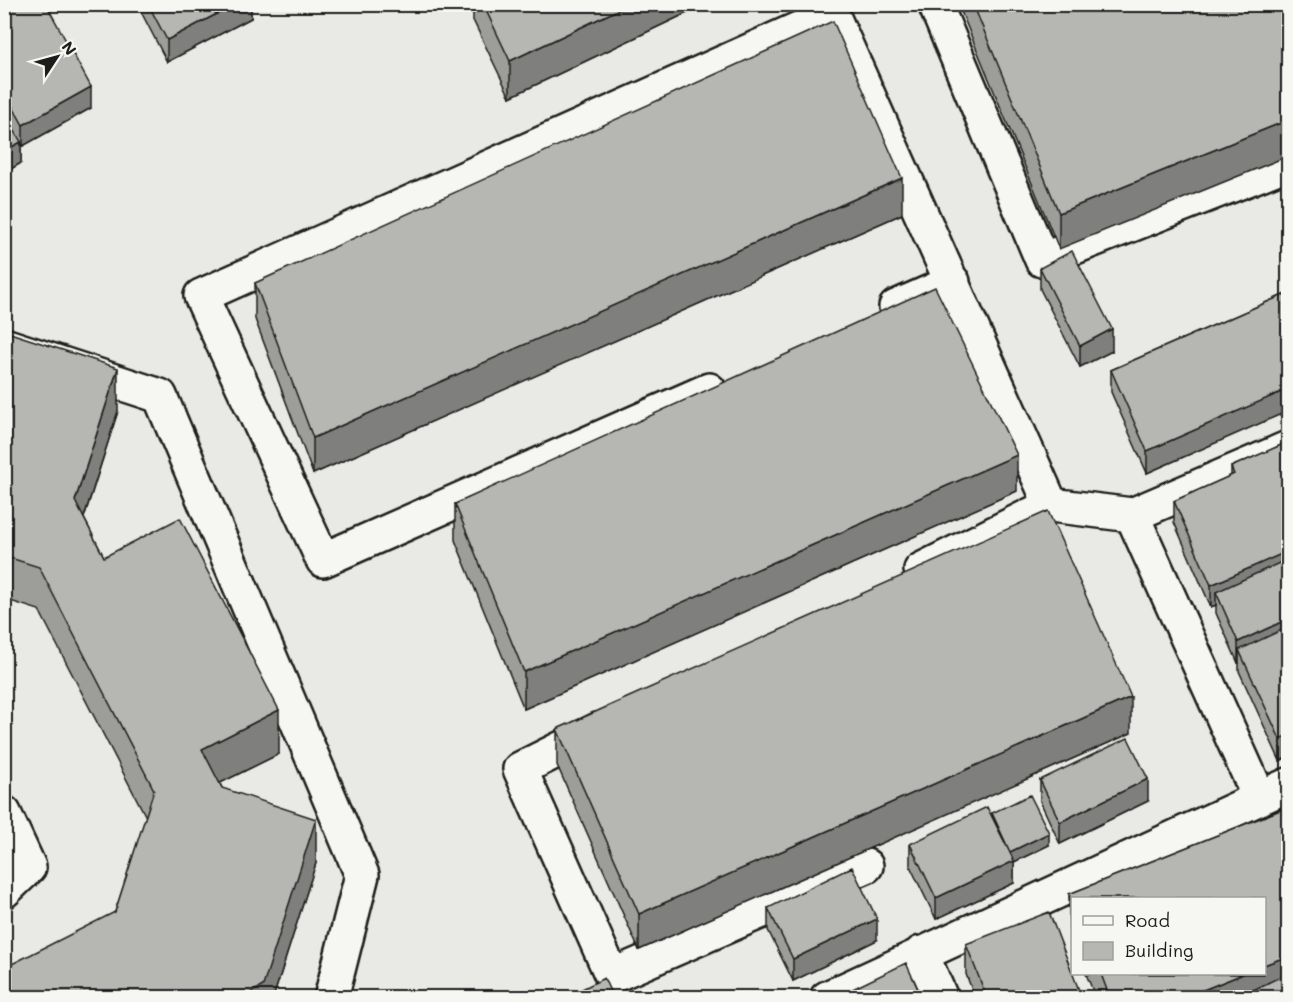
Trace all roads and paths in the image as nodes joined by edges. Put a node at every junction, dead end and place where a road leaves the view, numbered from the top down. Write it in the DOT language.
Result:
graph roads {
  1 [pos="935,4"];
  2 [pos="1288,163"];
  3 [pos="953,282"];
  4 [pos="866,321"];
  5 [pos="4,345"];
  6 [pos="735,378"];
  7 [pos="1288,448"];
  8 [pos="1051,505"];
  9 [pos="1132,515"];
  10 [pos="892,584"];
  11 [pos="626,716"];
  12 [pos="1288,785"];
  13 [pos="1259,798"];
  14 [pos="4,813"];
  15 [pos="866,866"];
  16 [pos="4,891"];
  17 [pos="921,954"];
  18 [pos="332,998"];
  19 [pos="827,998"];
  20 [pos="941,998"];
  1 -- 2 [label="street"];
  3 -- 4 [label="street"];
  3 -- 6 [label="street"];
  3 -- 8 [label="street"];
  5 -- 18 [label="street"];
  7 -- 9 [label="street"];
  8 -- 9 [label="street"];
  8 -- 10 [label="street"];
  9 -- 13 [label="street"];
  11 -- 15 [label="street"];
  12 -- 13 [label="street"];
  13 -- 17 [label="street"];
  14 -- 16 [label="street"];
  17 -- 19 [label="street"];
  17 -- 20 [label="street"];
}
